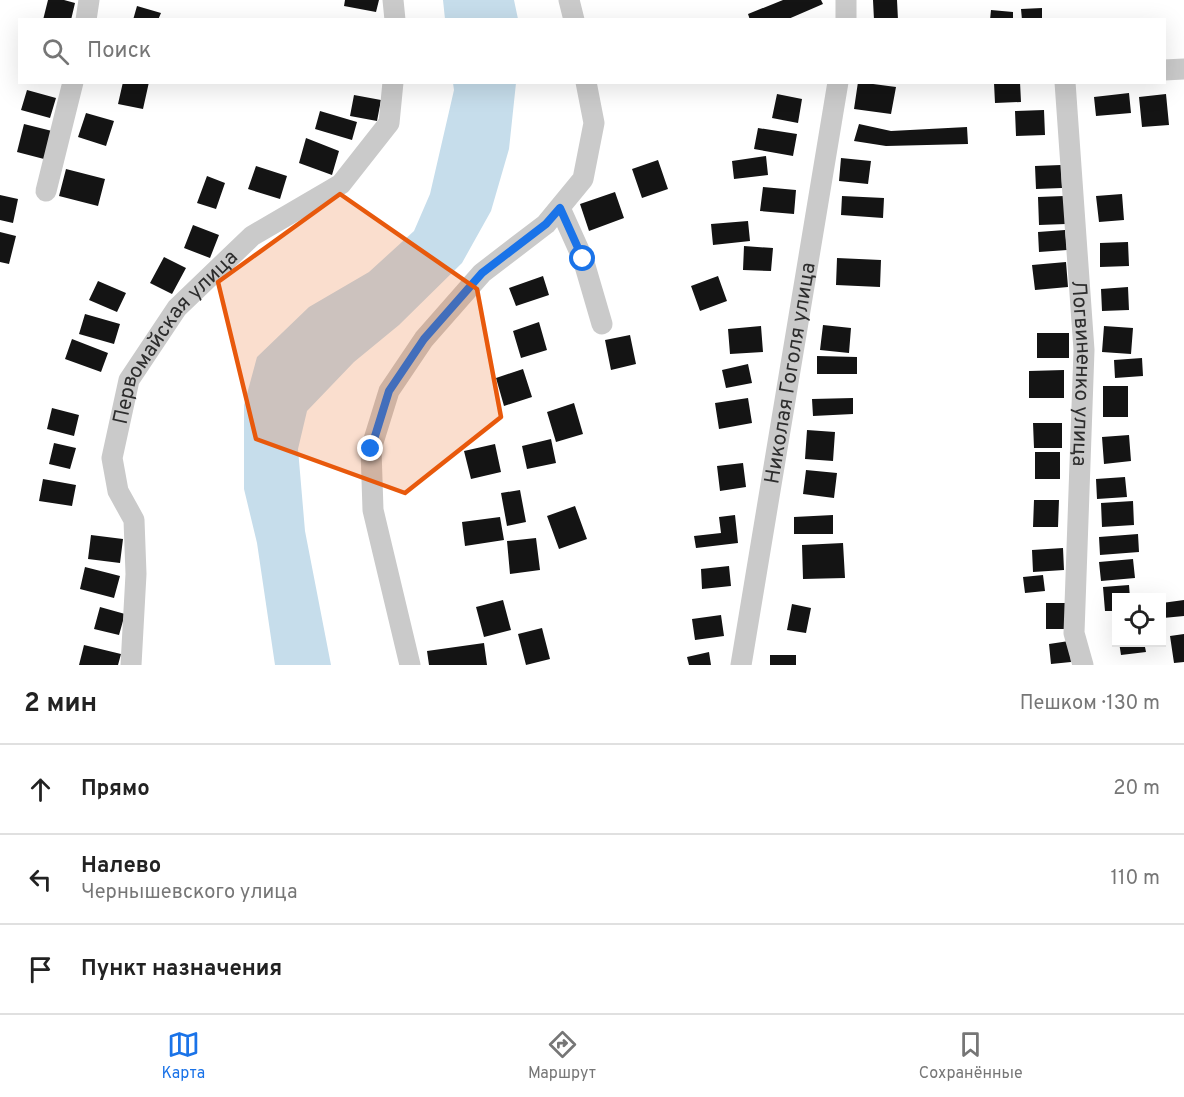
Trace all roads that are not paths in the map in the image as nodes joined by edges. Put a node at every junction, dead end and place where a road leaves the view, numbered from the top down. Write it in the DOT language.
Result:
graph roads {
  1 [pos="89,0"];
  2 [pos="393,0"];
  3 [pos="569,0"];
  4 [pos="846,0"];
  5 [pos="86,18"];
  6 [pos="395,18"];
  7 [pos="574,18"];
  8 [pos="846,18"];
  9 [pos="1184,69"];
  10 [pos="1166,70"];
  11 [pos="73,84"];
  12 [pos="393,84"];
  13 [pos="586,84"];
  14 [pos="838,84"];
  15 [pos="1065,84"];
  16 [pos="46,191"];
  17 [pos="560,208"];
  18 [pos="602,324"];
  19 [pos="131,665"];
  20 [pos="410,665"];
  21 [pos="741,665"];
  22 [pos="1083,665"];
  1 -- 5 [label="street"];
  2 -- 6 [label="street"];
  3 -- 7 [label="street"];
  4 -- 8 [label="street"];
  9 -- 10 [label="street"];
  11 -- 16 [label="street"];
  12 -- 19 [label="street, Первомайская улица"];
  13 -- 17 [label="street"];
  14 -- 21 [label="street, Николая Гоголя улица"];
  15 -- 22 [label="street, Логвиненко улица"];
  17 -- 18 [label="street"];
  17 -- 20 [label="street"];
}
